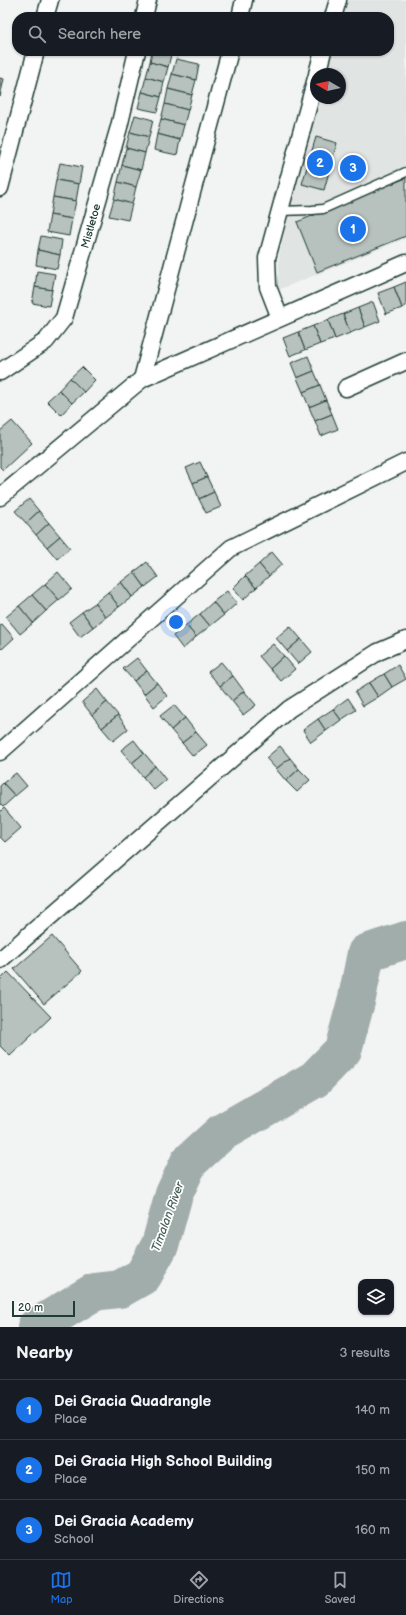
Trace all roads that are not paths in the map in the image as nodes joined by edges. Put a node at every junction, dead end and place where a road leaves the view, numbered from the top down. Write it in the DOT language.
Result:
graph roads {
  1 [pos="50,0"];
  2 [pos="148,0"];
  3 [pos="244,0"];
  4 [pos="338,0"];
  5 [pos="46,12"];
  6 [pos="145,12"];
  7 [pos="241,12"];
  8 [pos="334,12"];
  9 [pos="35,56"];
  10 [pos="136,56"];
  11 [pos="229,56"];
  12 [pos="322,56"];
  13 [pos="319,68"];
  14 [pos="310,99"];
  15 [pos="406,172"];
  16 [pos="0,188"];
  17 [pos="279,210"];
  18 [pos="406,263"];
  19 [pos="280,318"];
  20 [pos="406,361"];
  21 [pos="0,372"];
  22 [pos="142,379"];
  23 [pos="346,388"];
  24 [pos="406,462"];
  25 [pos="0,497"];
  26 [pos="406,640"];
  27 [pos="0,752"];
  28 [pos="0,960"];
  1 -- 5 [label="street"];
  2 -- 6 [label="street"];
  3 -- 7 [label="street"];
  4 -- 8 [label="street"];
  9 -- 16 [label="street"];
  10 -- 21 [label="street, Mistletoe"];
  11 -- 22 [label="street"];
  12 -- 13 [label="street"];
  14 -- 17 [label="street"];
  15 -- 17 [label="lane"];
  17 -- 19 [label="street"];
  18 -- 19 [label="street"];
  19 -- 22 [label="street"];
  20 -- 23 [label="street"];
  22 -- 25 [label="street"];
  24 -- 27 [label="street"];
  26 -- 28 [label="street"];
}
